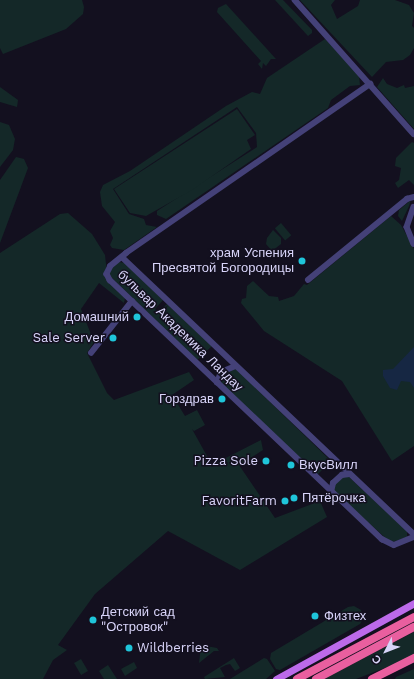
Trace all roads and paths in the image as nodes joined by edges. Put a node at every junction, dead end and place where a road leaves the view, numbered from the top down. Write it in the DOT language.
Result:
graph roads {
  1 [pos="294,0"];
  2 [pos="371,84"];
  3 [pos="414,134"];
  4 [pos="414,197"];
  5 [pos="414,207"];
  6 [pos="414,244"];
  7 [pos="122,257"];
  8 [pos="308,280"];
  9 [pos="132,301"];
  10 [pos="91,353"];
  11 [pos="236,366"];
  12 [pos="217,383"];
  13 [pos="349,474"];
  14 [pos="331,492"];
  15 [pos="414,536"];
  16 [pos="414,602"];
  17 [pos="414,617"];
  18 [pos="412,628"];
  19 [pos="414,658"];
  20 [pos="276,679"];
  21 [pos="297,679"];
  22 [pos="316,679"];
  23 [pos="372,679"];
  1 -- 2 [label="street"];
  2 -- 3 [label="street"];
  2 -- 7 [label="street"];
  4 -- 8 [label="street"];
  5 -- 6 [label="street"];
  7 -- 9 [label="street, бульвар Академика Ландау"];
  7 -- 11 [label="street, бульвар Академика Ландау"];
  9 -- 10 [label="street"];
  9 -- 12 [label="street, бульвар Академика Ландау"];
  11 -- 12 [label="street"];
  11 -- 13 [label="street, бульвар Академика Ландау"];
  12 -- 14 [label="street, бульвар Академика Ландау"];
  13 -- 14 [label="street"];
  13 -- 15 [label="street, бульвар Академика Ландау"];
  14 -- 15 [label="street, бульвар Академика Ландау"];
  16 -- 20 [label="main road"];
  17 -- 21 [label="highway"];
  18 -- 22 [label="highway"];
  19 -- 23 [label="highway"];
}
